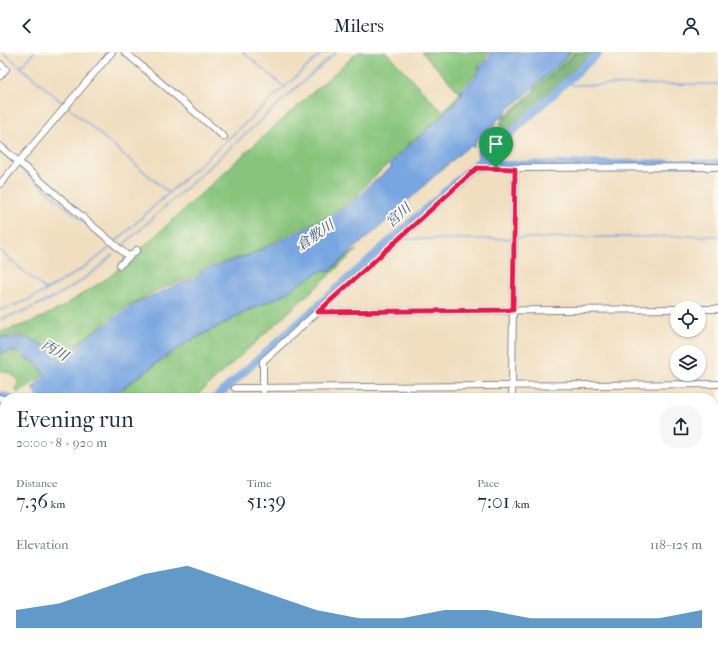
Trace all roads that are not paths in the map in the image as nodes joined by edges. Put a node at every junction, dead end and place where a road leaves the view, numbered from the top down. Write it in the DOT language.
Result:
graph roads {
  1 [pos="112,52"];
  2 [pos="125,52"];
  3 [pos="0,64"];
  4 [pos="0,76"];
  5 [pos="224,137"];
  6 [pos="497,144"];
  7 [pos="0,146"];
  8 [pos="19,162"];
  9 [pos="496,166"];
  10 [pos="718,167"];
  11 [pos="515,169"];
  12 [pos="0,184"];
  13 [pos="137,250"];
  14 [pos="130,257"];
  15 [pos="120,265"];
  16 [pos="706,309"];
  17 [pos="718,309"];
  18 [pos="670,310"];
  19 [pos="513,312"];
  20 [pos="317,313"];
  21 [pos="718,384"];
  22 [pos="512,387"];
  23 [pos="234,388"];
  24 [pos="263,392"];
  25 [pos="512,393"];
  1 -- 8 [label="street"];
  2 -- 5 [label="street"];
  3 -- 4 [label="street"];
  6 -- 9 [label="street"];
  7 -- 8 [label="street"];
  8 -- 12 [label="street"];
  8 -- 14 [label="street"];
  9 -- 11 [label="street"];
  9 -- 20 [label="street"];
  10 -- 11 [label="street"];
  11 -- 19 [label="street"];
  13 -- 14 [label="street"];
  14 -- 15 [label="street"];
  16 -- 17 [label="street"];
  18 -- 19 [label="street"];
  19 -- 20 [label="street"];
  19 -- 22 [label="street"];
  20 -- 24 [label="street"];
  21 -- 22 [label="street"];
  22 -- 24 [label="street"];
  22 -- 25 [label="street"];
  23 -- 24 [label="street"];
}
